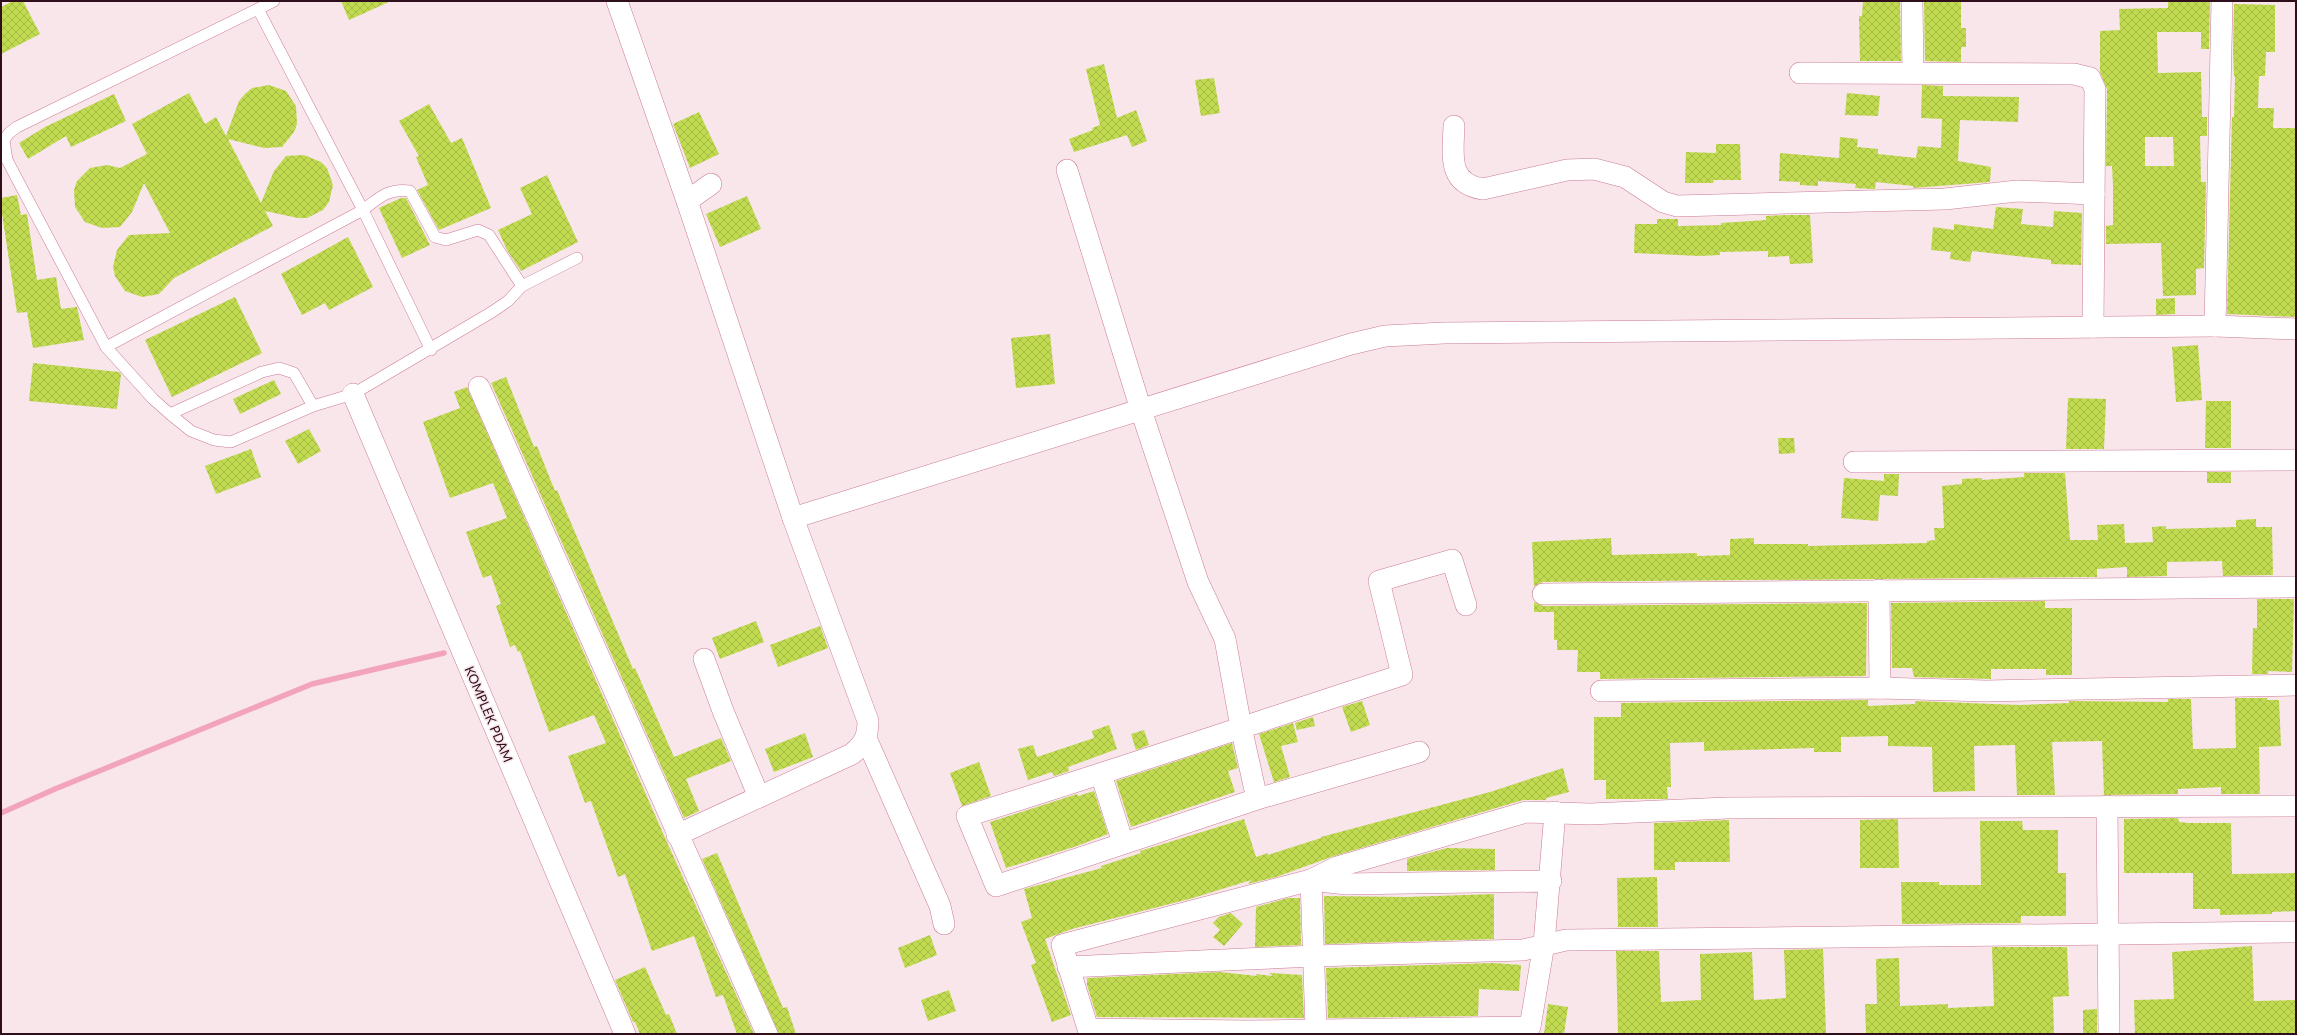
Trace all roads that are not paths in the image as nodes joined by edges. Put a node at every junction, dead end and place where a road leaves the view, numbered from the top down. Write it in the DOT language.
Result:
graph roads {
  1 [pos="274,1"];
  2 [pos="617,1"];
  3 [pos="1912,1"];
  4 [pos="2222,1"];
  5 [pos="258,9"];
  6 [pos="1800,73"];
  7 [pos="1913,73"];
  8 [pos="1454,126"];
  9 [pos="1067,170"];
  10 [pos="711,184"];
  11 [pos="2094,194"];
  12 [pos="687,201"];
  13 [pos="363,210"];
  14 [pos="577,258"];
  15 [pos="522,286"];
  16 [pos="2215,326"];
  17 [pos="2093,328"];
  18 [pos="2296,329"];
  19 [pos="106,347"];
  20 [pos="431,350"];
  21 [pos="480,387"];
  22 [pos="353,394"];
  23 [pos="313,406"];
  24 [pos="1141,410"];
  25 [pos="170,414"];
  26 [pos="2296,460"];
  27 [pos="1854,462"];
  28 [pos="793,518"];
  29 [pos="2296,587"];
  30 [pos="1879,590"];
  31 [pos="1543,594"];
  32 [pos="1466,605"];
  33 [pos="704,659"];
  34 [pos="2296,685"];
  35 [pos="1880,688"];
  36 [pos="1601,691"];
  37 [pos="1241,727"];
  38 [pos="866,738"];
  39 [pos="1419,752"];
  40 [pos="1101,774"];
  41 [pos="759,797"];
  42 [pos="1257,799"];
  43 [pos="2107,806"];
  44 [pos="2296,806"];
  45 [pos="1555,812"];
  46 [pos="677,835"];
  47 [pos="1123,843"];
  48 [pos="1311,880"];
  49 [pos="1551,880"];
  50 [pos="944,924"];
  51 [pos="2296,932"];
  52 [pos="2107,934"];
  53 [pos="1544,944"];
  54 [pos="1314,956"];
  55 [pos="1068,967"];
  56 [pos="1316,1029"];
  57 [pos="625,1034"];
  58 [pos="767,1034"];
  59 [pos="2109,1034"];
  1 -- 5 [label="lane"];
  2 -- 12 [label="street"];
  3 -- 7 [label="street"];
  4 -- 16 [label="street"];
  5 -- 13 [label="lane"];
  5 -- 19 [label="lane"];
  6 -- 7 [label="street"];
  7 -- 11 [label="street"];
  8 -- 11 [label="street"];
  9 -- 24 [label="street"];
  10 -- 12 [label="street"];
  11 -- 17 [label="street"];
  12 -- 28 [label="street"];
  13 -- 15 [label="lane"];
  13 -- 19 [label="lane"];
  13 -- 20 [label="lane"];
  14 -- 15 [label="lane"];
  15 -- 20 [label="lane"];
  16 -- 17 [label="street"];
  16 -- 18 [label="street"];
  17 -- 24 [label="street"];
  19 -- 25 [label="lane"];
  20 -- 22 [label="lane"];
  21 -- 46 [label="street"];
  22 -- 23 [label="lane"];
  22 -- 57 [label="street, KOMPLEK PDAM"];
  23 -- 25 [label="lane"];
  23 -- 25 [label="lane"];
  24 -- 28 [label="street"];
  24 -- 37 [label="street"];
  26 -- 27 [label="street"];
  28 -- 38 [label="street"];
  29 -- 30 [label="street"];
  30 -- 31 [label="street"];
  30 -- 35 [label="street"];
  32 -- 37 [label="street"];
  33 -- 41 [label="street"];
  34 -- 35 [label="street"];
  35 -- 36 [label="street"];
  37 -- 40 [label="street"];
  37 -- 42 [label="street"];
  38 -- 41 [label="street"];
  38 -- 50 [label="street"];
  39 -- 42 [label="street"];
  40 -- 47 [label="street"];
  40 -- 47 [label="street"];
  41 -- 46 [label="street"];
  42 -- 47 [label="street"];
  43 -- 44 [label="street"];
  43 -- 45 [label="street"];
  43 -- 52 [label="street"];
  45 -- 48 [label="street"];
  45 -- 49 [label="street"];
  46 -- 58 [label="street"];
  48 -- 49 [label="street"];
  48 -- 54 [label="street"];
  48 -- 55 [label="street"];
  49 -- 53 [label="street"];
  51 -- 52 [label="street"];
  52 -- 53 [label="street"];
  52 -- 59 [label="street"];
  53 -- 54 [label="street"];
  53 -- 56 [label="street"];
  54 -- 55 [label="street"];
  54 -- 56 [label="street"];
  55 -- 56 [label="street"];
}
